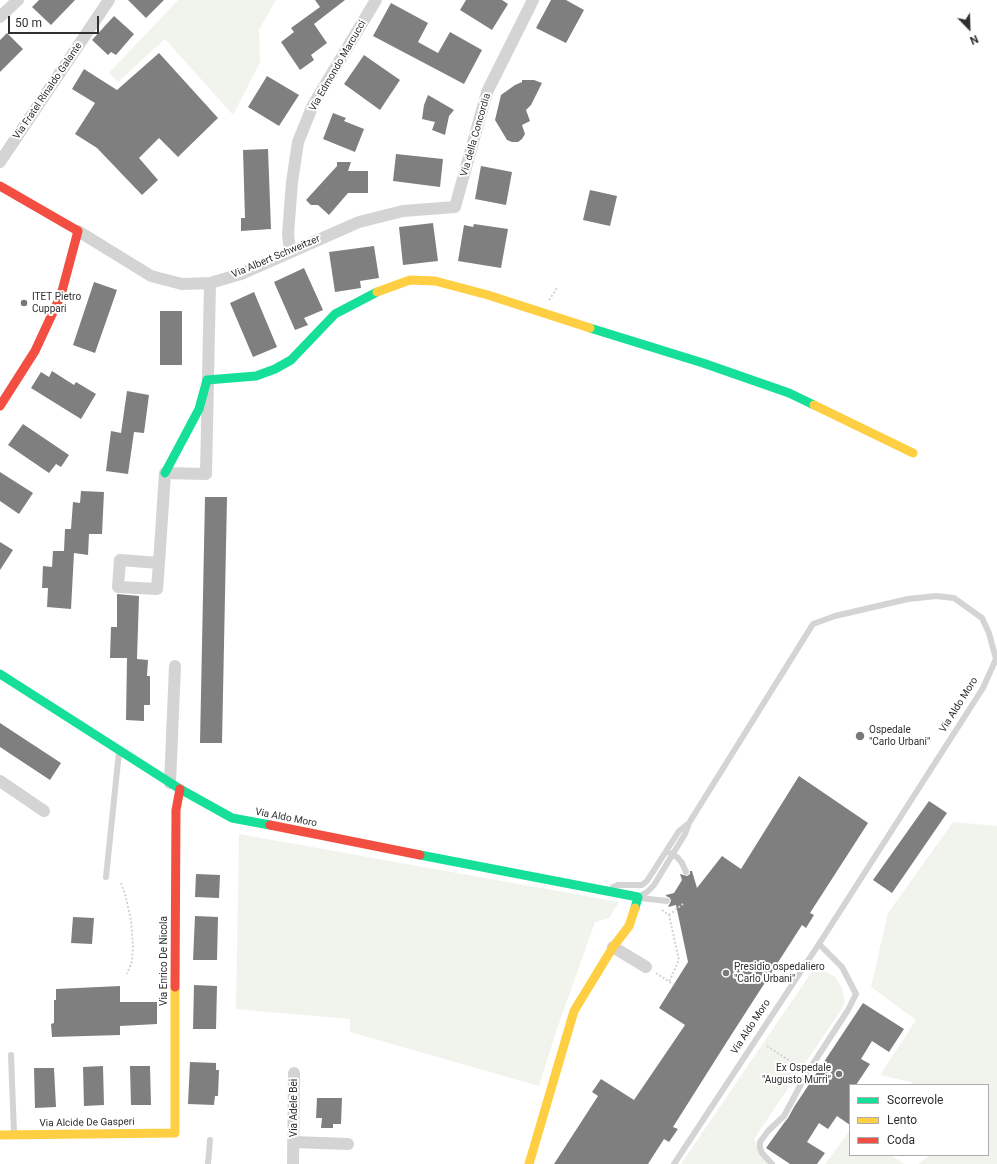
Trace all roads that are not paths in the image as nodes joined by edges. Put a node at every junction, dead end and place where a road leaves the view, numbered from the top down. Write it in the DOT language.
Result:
graph roads {
  1 [pos="18,0"];
  2 [pos="109,0"];
  3 [pos="376,0"];
  4 [pos="533,0"];
  5 [pos="0,17"];
  6 [pos="0,162"];
  7 [pos="0,186"];
  8 [pos="455,207"];
  9 [pos="78,231"];
  10 [pos="290,252"];
  11 [pos="210,283"];
  12 [pos="207,380"];
  13 [pos="0,406"];
  14 [pos="913,453"];
  15 [pos="165,473"];
  16 [pos="158,562"];
  17 [pos="175,666"];
  18 [pos="0,674"];
  19 [pos="119,750"];
  20 [pos="0,782"];
  21 [pos="175,786"];
  22 [pos="44,811"];
  23 [pos="688,823"];
  24 [pos="666,851"];
  25 [pos="673,854"];
  26 [pos="686,872"];
  27 [pos="106,877"];
  28 [pos="605,890"];
  29 [pos="638,897"];
  30 [pos="667,901"];
  31 [pos="819,944"];
  32 [pos="614,947"];
  33 [pos="646,967"];
  34 [pos="11,1055"];
  35 [pos="294,1073"];
  36 [pos="175,1133"];
  37 [pos="0,1135"];
  38 [pos="14,1135"];
  39 [pos="210,1140"];
  40 [pos="294,1142"];
  41 [pos="348,1144"];
  42 [pos="208,1164"];
  43 [pos="293,1164"];
  44 [pos="529,1164"];
  45 [pos="674,1164"];
  46 [pos="772,1164"];
  1 -- 5 [label="street"];
  2 -- 6 [label="street, Via Fratel Rinaldo Galante"];
  3 -- 10 [label="street, Via Edmondo Marcucci"];
  4 -- 8 [label="street, Via della Concordia"];
  7 -- 9 [label="street, Via Albert Schweitzer"];
  8 -- 10 [label="street, Via Albert Schweitzer"];
  9 -- 11 [label="street, Via Albert Schweitzer"];
  9 -- 13 [label="street"];
  10 -- 11 [label="street, Via Albert Schweitzer"];
  11 -- 12 [label="street"];
  12 -- 14 [label="street"];
  12 -- 15 [label="street"];
  12 -- 15 [label="street"];
  15 -- 16 [label="street"];
  17 -- 21 [label="street"];
  18 -- 19 [label="street, Via Aldo Moro"];
  19 -- 21 [label="street, Via Aldo Moro"];
  19 -- 27 [label="lane"];
  20 -- 22 [label="street"];
  21 -- 28 [label="street, Via Aldo Moro"];
  21 -- 36 [label="street, Via Enrico De Nicola"];
  23 -- 24 [label="lane, Via Aldo Moro"];
  23 -- 25 [label="lane, Via Aldo Moro"];
  23 -- 31 [label="lane, Via Aldo Moro"];
  24 -- 25 [label="lane"];
  24 -- 28 [label="lane, Via Aldo Moro"];
  25 -- 26 [label="lane"];
  25 -- 29 [label="lane, Via Aldo Moro"];
  28 -- 29 [label="street, Via Aldo Moro"];
  29 -- 30 [label="lane"];
  29 -- 32 [label="street"];
  31 -- 45 [label="lane, Via Aldo Moro"];
  31 -- 46 [label="lane"];
  32 -- 33 [label="street"];
  32 -- 44 [label="street"];
  34 -- 38 [label="lane"];
  35 -- 40 [label="street, Via Adele Bei"];
  36 -- 38 [label="street, Via Alcide De Gasperi"];
  37 -- 38 [label="street, Via Alcide De Gasperi"];
  39 -- 42 [label="lane"];
  40 -- 41 [label="street, Via Adele Bei"];
  40 -- 43 [label="street, Via Adele Bei"];
}
